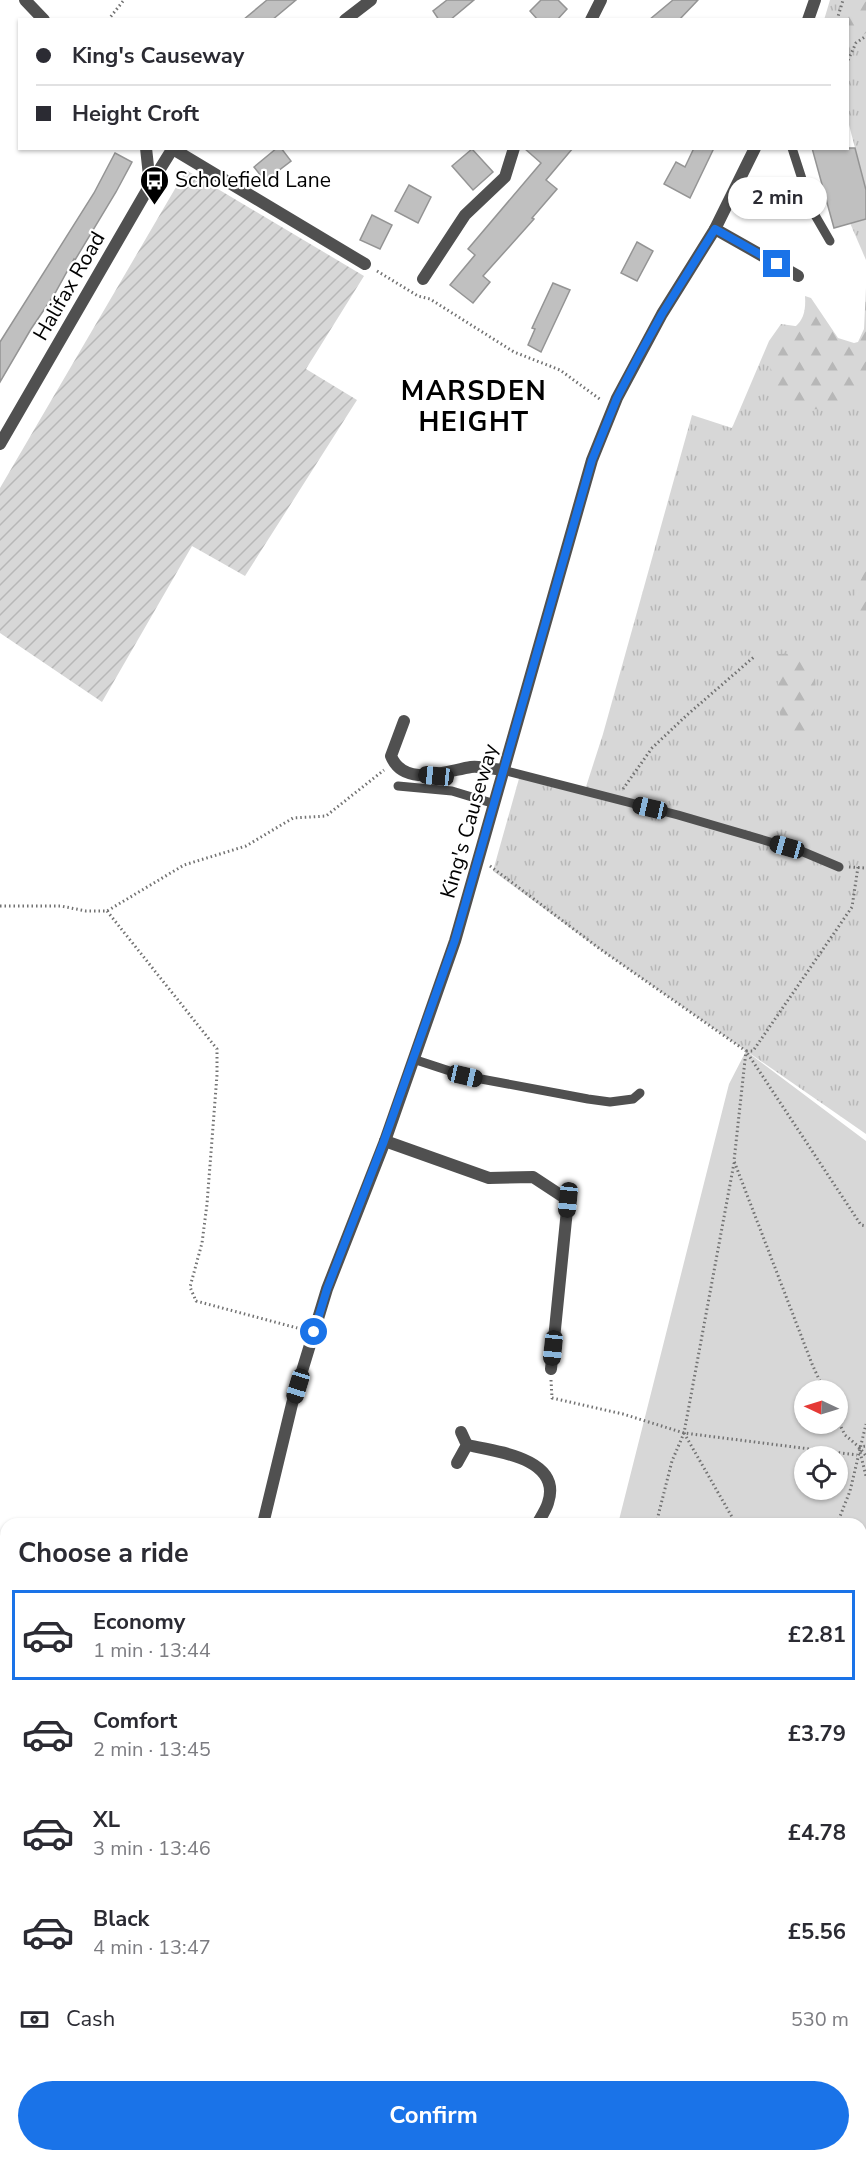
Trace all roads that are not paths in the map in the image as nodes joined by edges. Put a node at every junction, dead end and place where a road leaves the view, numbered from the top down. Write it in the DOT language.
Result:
graph roads {
  1 [pos="25,0"];
  2 [pos="371,0"];
  3 [pos="601,0"];
  4 [pos="814,0"];
  5 [pos="42,18"];
  6 [pos="348,18"];
  7 [pos="592,18"];
  8 [pos="809,18"];
  9 [pos="146,150"];
  10 [pos="172,150"];
  11 [pos="175,150"];
  12 [pos="513,150"];
  13 [pos="754,150"];
  14 [pos="793,150"];
  15 [pos="150,185"];
  16 [pos="715,229"];
  17 [pos="830,241"];
  18 [pos="365,264"];
  19 [pos="798,276"];
  20 [pos="423,279"];
  21 [pos="0,444"];
  22 [pos="404,721"];
  23 [pos="503,770"];
  24 [pos="398,786"];
  25 [pos="495,804"];
  26 [pos="839,867"];
  27 [pos="413,1059"];
  28 [pos="640,1093"];
  29 [pos="384,1141"];
  30 [pos="551,1369"];
  31 [pos="461,1432"];
  32 [pos="467,1445"];
  33 [pos="457,1463"];
  34 [pos="264,1518"];
  35 [pos="540,1518"];
  1 -- 5 [label="street"];
  2 -- 6 [label="street"];
  3 -- 7 [label="street"];
  4 -- 8 [label="street"];
  9 -- 15 [label="street"];
  10 -- 15 [label="street, Halifax Road"];
  11 -- 18 [label="street"];
  12 -- 20 [label="street"];
  13 -- 16 [label="street, King's Causeway"];
  14 -- 17 [label="lane"];
  15 -- 21 [label="street, Halifax Road"];
  16 -- 19 [label="street"];
  16 -- 23 [label="street, King's Causeway"];
  22 -- 23 [label="street"];
  23 -- 25 [label="street, King's Causeway"];
  23 -- 26 [label="lane"];
  24 -- 25 [label="lane"];
  25 -- 27 [label="street, King's Causeway"];
  27 -- 28 [label="lane"];
  27 -- 29 [label="street, King's Causeway"];
  29 -- 30 [label="street"];
  29 -- 34 [label="street, King's Causeway"];
  31 -- 32 [label="street"];
  32 -- 33 [label="street"];
  32 -- 35 [label="street"];
}
